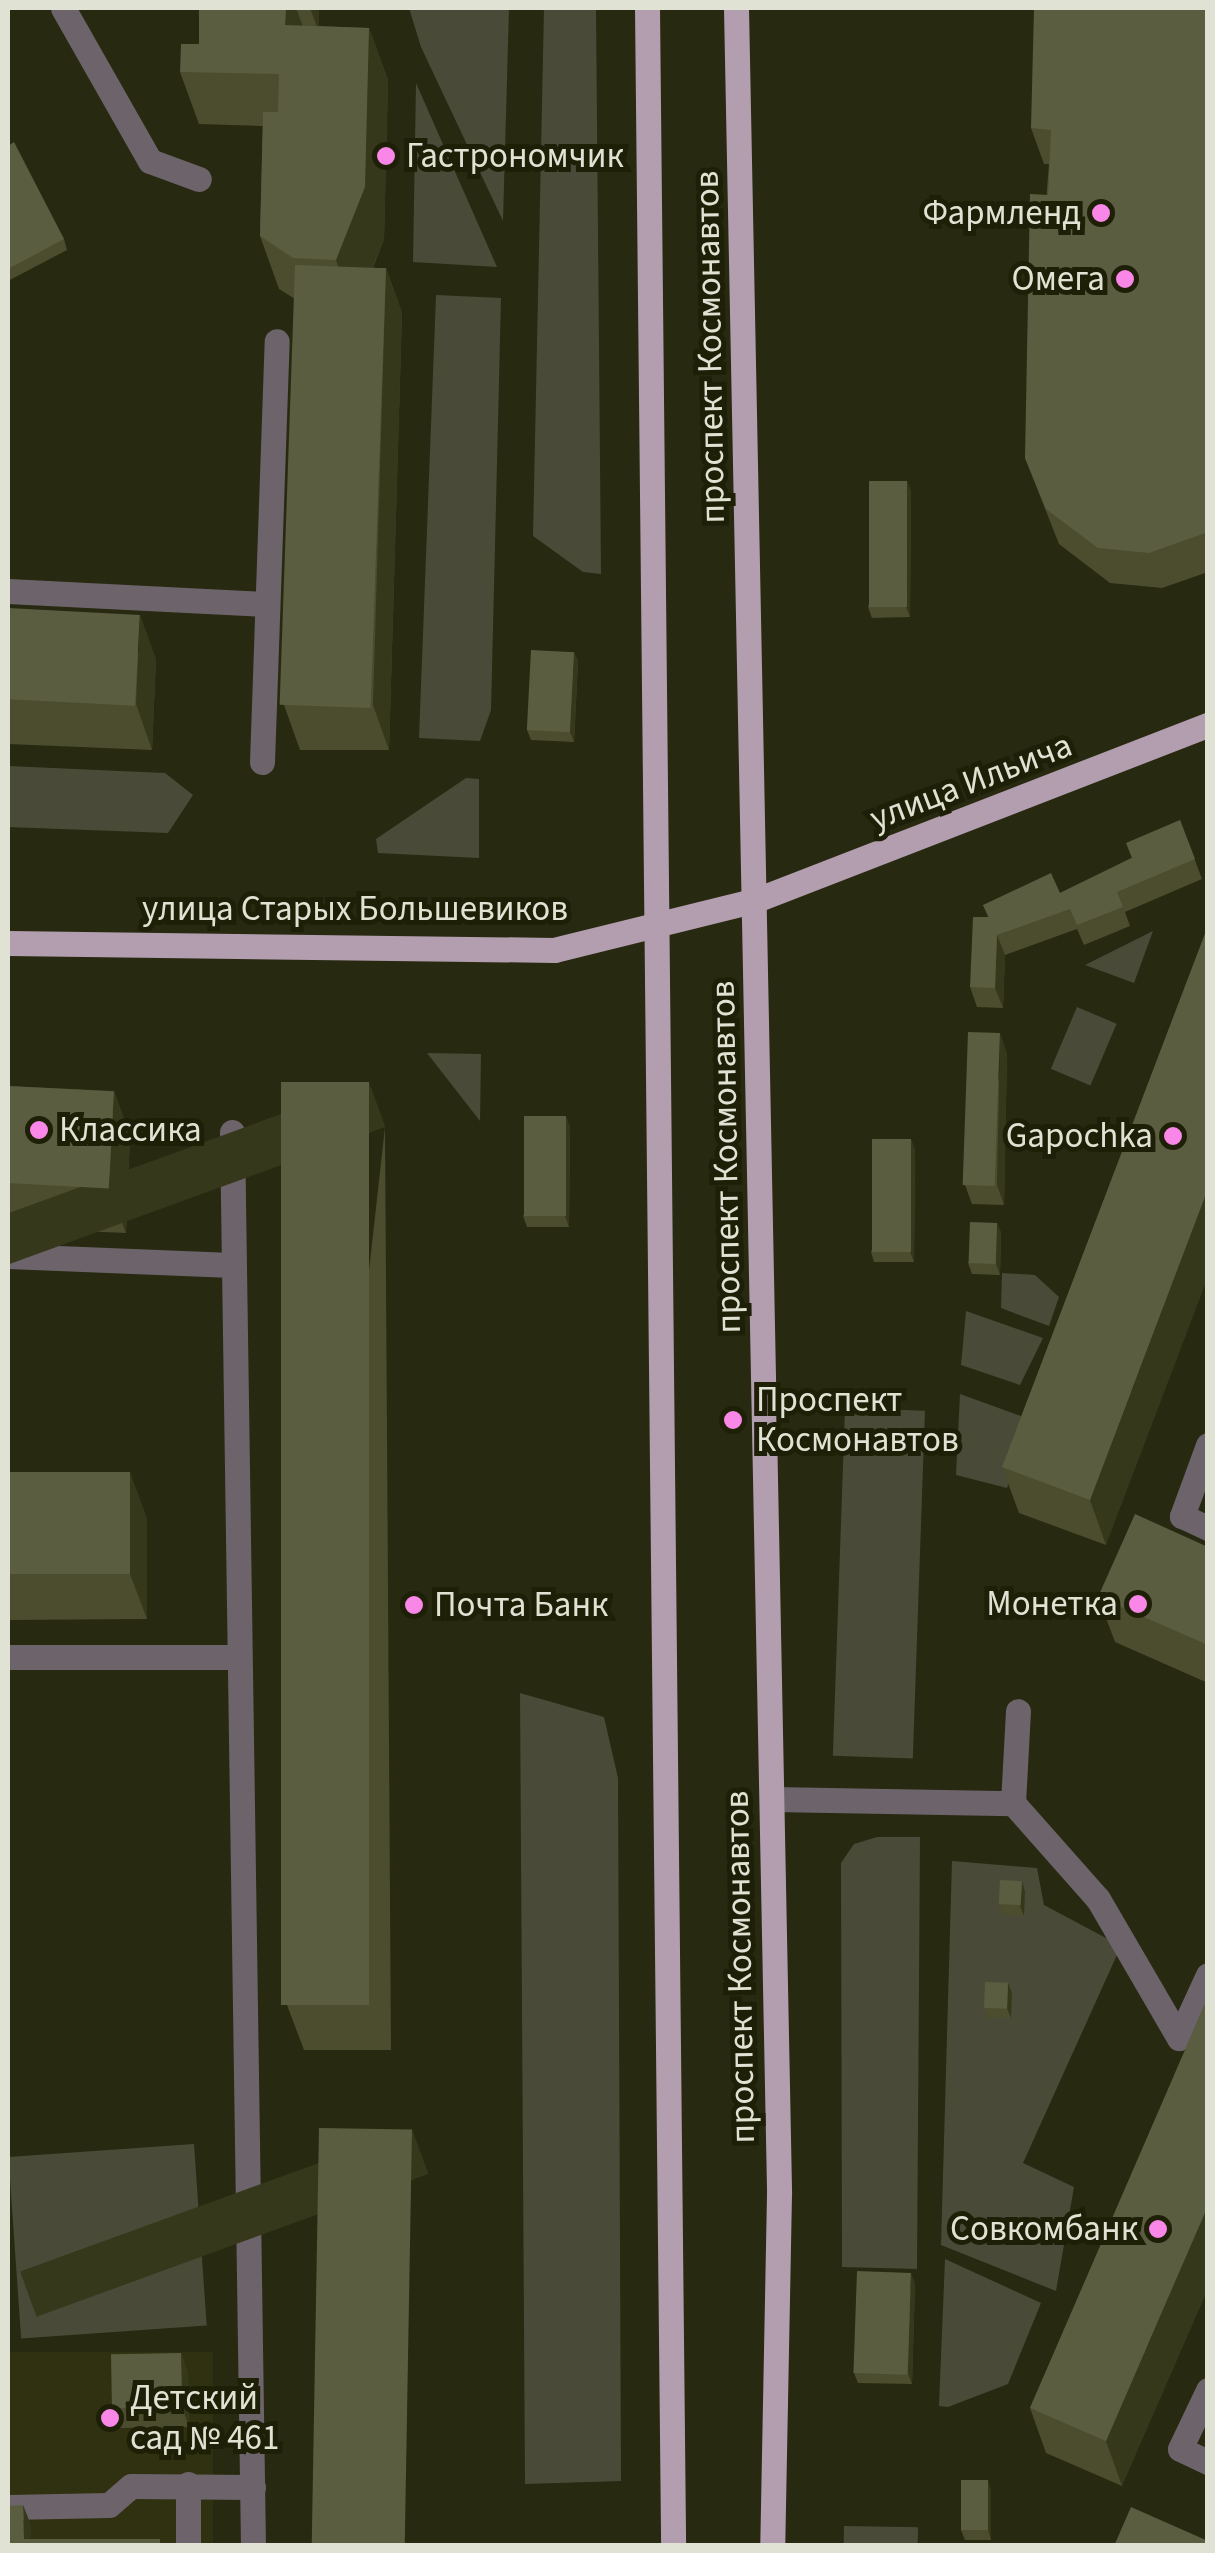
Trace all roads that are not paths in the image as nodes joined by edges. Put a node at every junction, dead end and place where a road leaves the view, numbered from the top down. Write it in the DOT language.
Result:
graph roads {
  1 [pos="63,8"];
  2 [pos="646,8"];
  3 [pos="736,8"];
  4 [pos="200,180"];
  5 [pos="277,341"];
  6 [pos="8,591"];
  7 [pos="267,604"];
  8 [pos="1208,725"];
  9 [pos="262,762"];
  10 [pos="756,900"];
  11 [pos="657,930"];
  12 [pos="8,944"];
  13 [pos="232,1132"];
  14 [pos="8,1256"];
  15 [pos="232,1265"];
  16 [pos="1208,1446"];
  17 [pos="1208,1528"];
  18 [pos="8,1657"];
  19 [pos="236,1658"];
  20 [pos="1018,1711"];
  21 [pos="773,1799"];
  22 [pos="1013,1803"];
  23 [pos="1208,1976"];
  24 [pos="1208,2390"];
  25 [pos="1208,2462"];
  26 [pos="188,2484"];
  27 [pos="253,2487"];
  28 [pos="8,2508"];
  29 [pos="188,2546"];
  30 [pos="253,2546"];
  31 [pos="672,2546"];
  32 [pos="772,2546"];
  1 -- 4 [label="lane"];
  2 -- 11 [label="main road, проспект Космонавтов"];
  3 -- 10 [label="main road, проспект Космонавтов"];
  5 -- 7 [label="lane"];
  6 -- 7 [label="lane"];
  7 -- 9 [label="lane"];
  8 -- 10 [label="main road, улица Ильича"];
  10 -- 11 [label="main road, улица Старых Большевиков"];
  10 -- 21 [label="main road, проспект Космонавтов"];
  11 -- 12 [label="main road, улица Старых Большевиков"];
  11 -- 31 [label="main road, проспект Космонавтов"];
  13 -- 15 [label="lane"];
  14 -- 15 [label="lane"];
  15 -- 19 [label="lane"];
  16 -- 17 [label="lane"];
  18 -- 19 [label="lane"];
  19 -- 27 [label="lane"];
  20 -- 22 [label="lane"];
  21 -- 22 [label="lane"];
  21 -- 32 [label="main road, проспект Космонавтов"];
  22 -- 23 [label="lane"];
  24 -- 25 [label="lane"];
  26 -- 27 [label="lane"];
  26 -- 28 [label="lane"];
  26 -- 29 [label="lane"];
  27 -- 30 [label="lane"];
}
